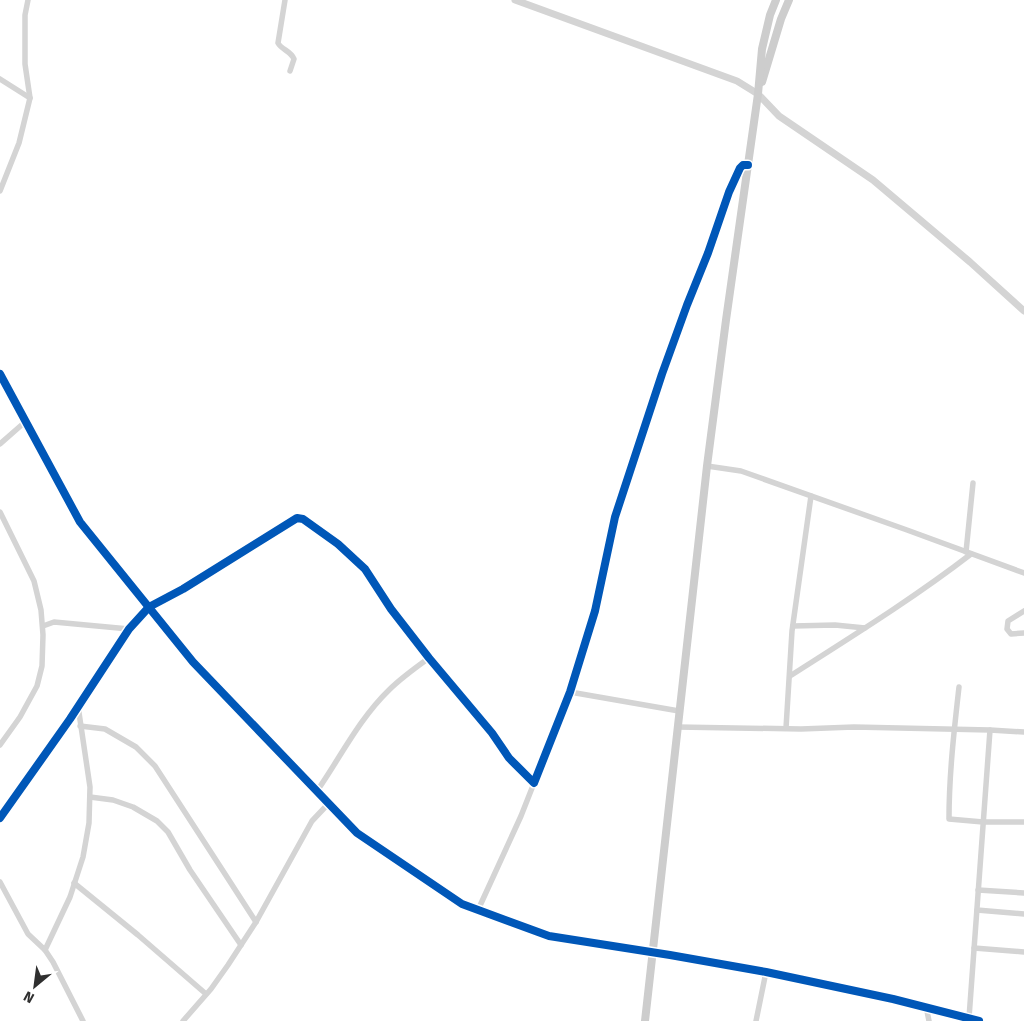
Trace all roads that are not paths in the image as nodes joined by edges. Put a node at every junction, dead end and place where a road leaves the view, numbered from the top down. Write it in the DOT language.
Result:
graph roads {
  1 [pos="28,0"];
  2 [pos="285,0"];
  3 [pos="515,0"];
  4 [pos="776,0"];
  5 [pos="789,0"];
  6 [pos="290,71"];
  7 [pos="0,79"];
  8 [pos="758,94"];
  9 [pos="30,98"];
  10 [pos="748,165"];
  11 [pos="0,192"];
  12 [pos="1024,311"];
  13 [pos="0,374"];
  14 [pos="26,422"];
  15 [pos="0,444"];
  16 [pos="707,466"];
  17 [pos="973,483"];
  18 [pos="811,496"];
  19 [pos="0,512"];
  20 [pos="969,553"];
  21 [pos="1024,573"];
  22 [pos="149,607"];
  23 [pos="1024,612"];
  24 [pos="43,626"];
  25 [pos="793,626"];
  26 [pos="129,628"];
  27 [pos="865,628"];
  28 [pos="1024,633"];
  29 [pos="429,658"];
  30 [pos="790,676"];
  31 [pos="959,688"];
  32 [pos="570,692"];
  33 [pos="78,706"];
  34 [pos="679,712"];
  35 [pos="80,726"];
  36 [pos="677,727"];
  37 [pos="786,728"];
  38 [pos="954,729"];
  39 [pos="990,730"];
  40 [pos="1024,732"];
  41 [pos="0,745"];
  42 [pos="534,783"];
  43 [pos="317,791"];
  44 [pos="90,797"];
  45 [pos="329,803"];
  46 [pos="0,818"];
  47 [pos="983,822"];
  48 [pos="1024,822"];
  49 [pos="0,882"];
  50 [pos="74,883"];
  51 [pos="978,890"];
  52 [pos="1024,893"];
  53 [pos="478,910"];
  54 [pos="977,910"];
  55 [pos="1024,914"];
  56 [pos="256,922"];
  57 [pos="241,945"];
  58 [pos="974,948"];
  59 [pos="45,950"];
  60 [pos="653,952"];
  61 [pos="1024,952"];
  62 [pos="766,972"];
  63 [pos="206,994"];
  64 [pos="926,1006"];
  65 [pos="969,1018"];
  66 [pos="83,1021"];
  67 [pos="182,1021"];
  68 [pos="645,1021"];
  69 [pos="756,1021"];
  70 [pos="929,1021"];
  71 [pos="979,1021"];
  1 -- 9 [label="street"];
  2 -- 6 [label="street"];
  3 -- 8 [label="street"];
  4 -- 8 [label="main road"];
  5 -- 8 [label="main road"];
  7 -- 9 [label="street"];
  8 -- 10 [label="main road"];
  8 -- 12 [label="street"];
  9 -- 11 [label="street"];
  10 -- 16 [label="main road"];
  10 -- 32 [label="street"];
  13 -- 14 [label="street"];
  14 -- 15 [label="street"];
  14 -- 22 [label="street"];
  16 -- 18 [label="street"];
  16 -- 34 [label="main road"];
  17 -- 20 [label="street"];
  18 -- 20 [label="street"];
  18 -- 25 [label="street"];
  19 -- 24 [label="street"];
  20 -- 21 [label="street"];
  20 -- 27 [label="street"];
  22 -- 26 [label="street"];
  22 -- 29 [label="street"];
  22 -- 43 [label="street"];
  23 -- 28 [label="street"];
  24 -- 26 [label="street"];
  24 -- 41 [label="street"];
  25 -- 27 [label="street"];
  25 -- 30 [label="street"];
  26 -- 33 [label="street"];
  27 -- 30 [label="street"];
  29 -- 42 [label="street"];
  29 -- 43 [label="street"];
  30 -- 37 [label="street"];
  31 -- 38 [label="street"];
  32 -- 34 [label="street"];
  32 -- 42 [label="street"];
  33 -- 35 [label="street"];
  33 -- 46 [label="street"];
  34 -- 36 [label="main road"];
  35 -- 44 [label="street"];
  35 -- 56 [label="street"];
  36 -- 37 [label="street"];
  36 -- 60 [label="main road"];
  37 -- 38 [label="street"];
  38 -- 39 [label="street"];
  38 -- 47 [label="street"];
  39 -- 40 [label="street"];
  39 -- 47 [label="street"];
  42 -- 53 [label="street"];
  43 -- 45 [label="street"];
  44 -- 50 [label="street"];
  44 -- 57 [label="street"];
  45 -- 53 [label="street"];
  45 -- 56 [label="street"];
  47 -- 48 [label="street"];
  47 -- 51 [label="street"];
  49 -- 59 [label="street"];
  50 -- 59 [label="street"];
  50 -- 63 [label="street"];
  51 -- 52 [label="street"];
  51 -- 54 [label="street"];
  53 -- 60 [label="street"];
  54 -- 55 [label="street"];
  54 -- 58 [label="street"];
  56 -- 57 [label="street"];
  57 -- 63 [label="street"];
  58 -- 61 [label="street"];
  58 -- 65 [label="street"];
  59 -- 66 [label="street"];
  60 -- 62 [label="street"];
  60 -- 68 [label="main road"];
  62 -- 64 [label="street"];
  62 -- 69 [label="street"];
  63 -- 67 [label="street"];
  64 -- 65 [label="street"];
  64 -- 70 [label="street"];
  65 -- 71 [label="street"];
}
